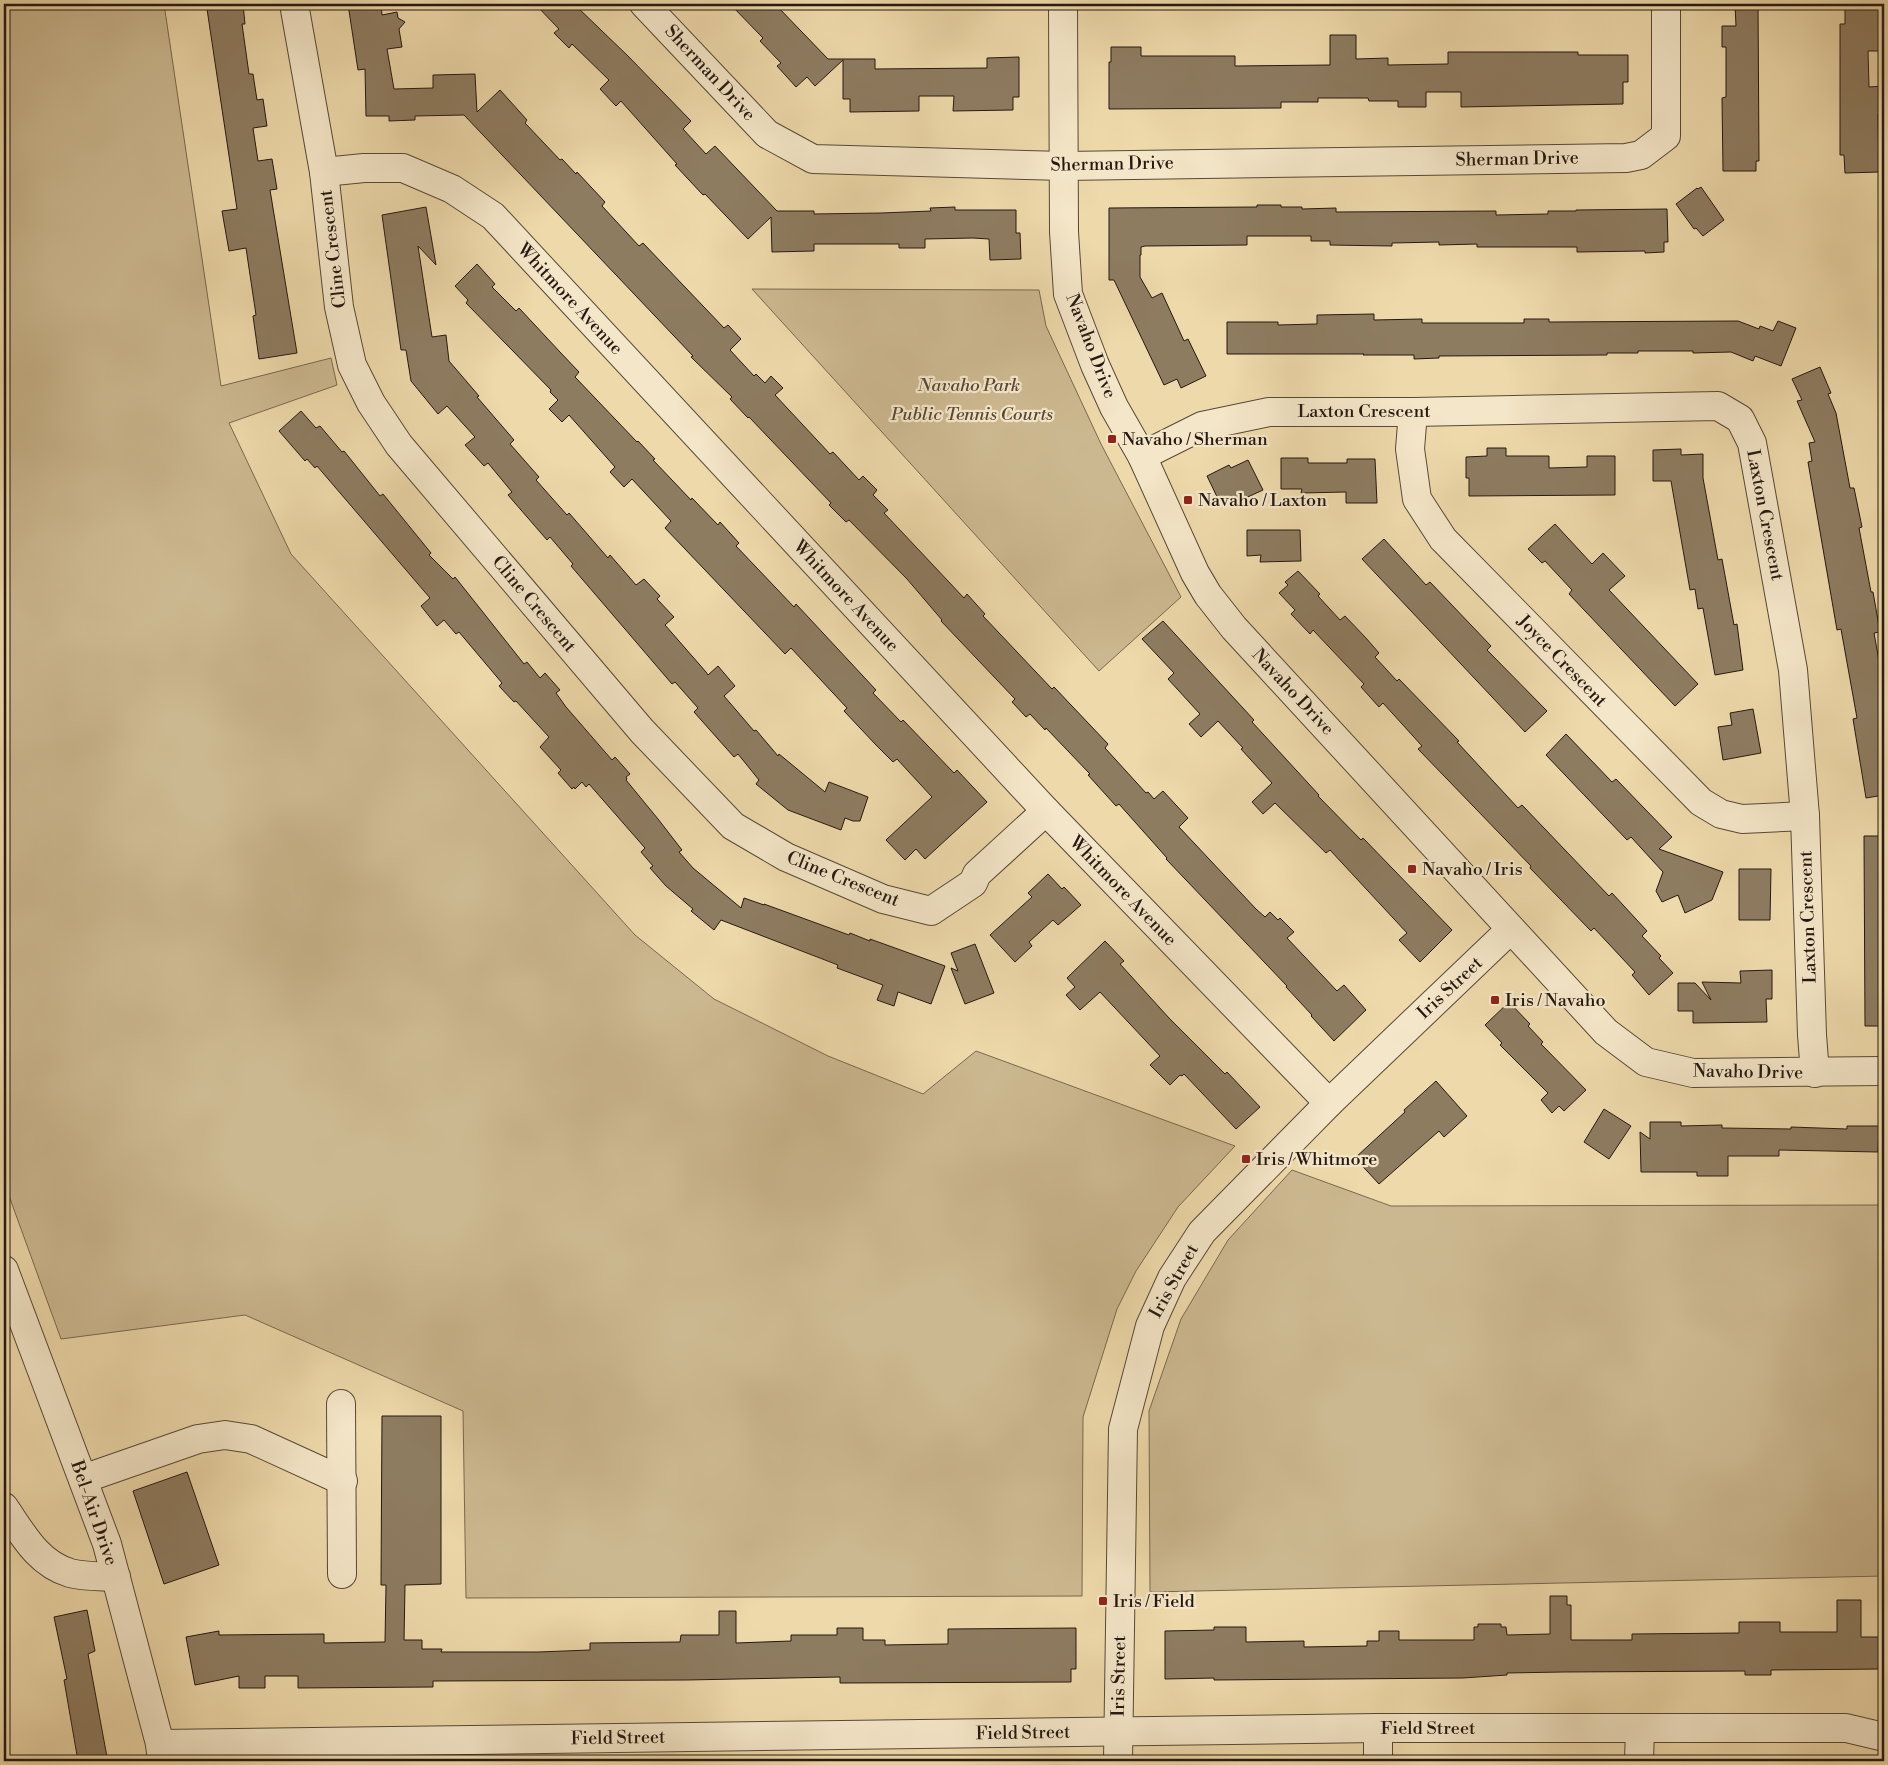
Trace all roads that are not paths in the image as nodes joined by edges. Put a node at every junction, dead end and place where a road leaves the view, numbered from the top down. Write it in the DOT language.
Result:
graph roads {
  1 [pos="294,4"];
  2 [pos="644,4"];
  3 [pos="1063,4"];
  4 [pos="1666,4"];
  5 [pos="1064,166"];
  6 [pos="324,172"];
  7 [pos="1413,412"];
  8 [pos="1142,456"];
  9 [pos="1046,811"];
  10 [pos="1805,816"];
  11 [pos="1512,929"];
  12 [pos="1884,1071"];
  13 [pos="1815,1073"];
  14 [pos="1329,1102"];
  15 [pos="6,1282"];
  16 [pos="341,1404"];
  17 [pos="83,1479"];
  18 [pos="342,1480"];
  19 [pos="4,1507"];
  20 [pos="342,1574"];
  21 [pos="116,1577"];
  22 [pos="1378,1728"];
  23 [pos="1640,1728"];
  24 [pos="1118,1732"];
  25 [pos="1884,1737"];
  26 [pos="425,1751"];
  27 [pos="161,1753"];
  28 [pos="1118,1761"];
  29 [pos="1378,1761"];
  30 [pos="1639,1761"];
  1 -- 6 [label="street, Cline Crescent"];
  2 -- 5 [label="street, Sherman Drive"];
  3 -- 5 [label="street, Navaho Drive"];
  4 -- 5 [label="street, Sherman Drive"];
  5 -- 8 [label="street, Navaho Drive"];
  6 -- 9 [label="street, Whitmore Avenue"];
  6 -- 9 [label="street, Cline Crescent"];
  7 -- 8 [label="street, Laxton Crescent"];
  7 -- 10 [label="street, Joyce Crescent"];
  7 -- 10 [label="street, Laxton Crescent"];
  8 -- 11 [label="street, Navaho Drive"];
  9 -- 14 [label="street, Whitmore Avenue"];
  10 -- 13 [label="street, Laxton Crescent"];
  11 -- 13 [label="street, Navaho Drive"];
  11 -- 14 [label="street, Iris Street"];
  12 -- 13 [label="street, Navaho Drive"];
  14 -- 24 [label="street, Iris Street"];
  15 -- 17 [label="street, Bel-Air Drive"];
  16 -- 18 [label="street"];
  17 -- 18 [label="street"];
  17 -- 21 [label="street, Bel-Air Drive"];
  18 -- 20 [label="street"];
  19 -- 21 [label="street"];
  21 -- 27 [label="street, Bel-Air Drive"];
  22 -- 23 [label="street, Field Street"];
  22 -- 24 [label="street, Field Street"];
  22 -- 29 [label="street"];
  23 -- 25 [label="street, Field Street"];
  23 -- 30 [label="street"];
  24 -- 26 [label="street, Field Street"];
  24 -- 28 [label="street, Iris Street"];
  26 -- 27 [label="street, Field Street"];
}
